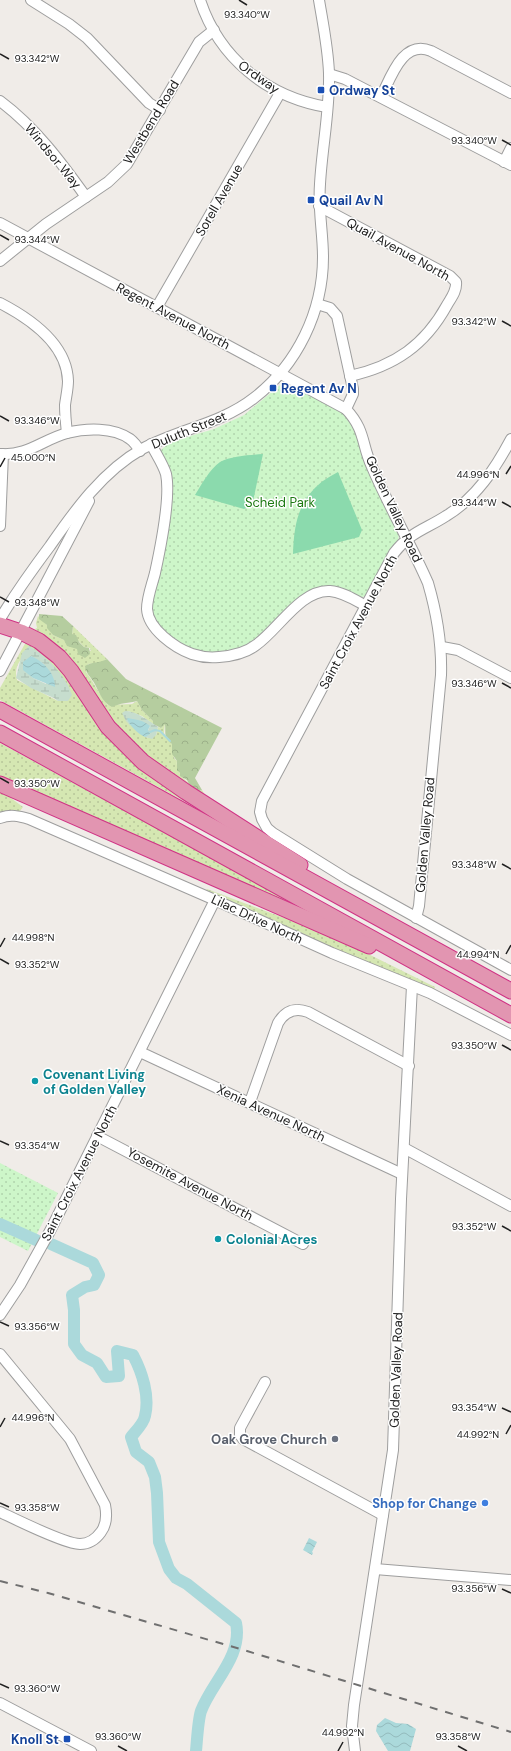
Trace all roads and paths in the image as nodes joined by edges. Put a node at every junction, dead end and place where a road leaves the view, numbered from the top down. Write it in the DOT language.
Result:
graph roads {
  1 [pos="31,0"];
  2 [pos="200,0"];
  3 [pos="319,0"];
  4 [pos="214,30"];
  5 [pos="329,74"];
  6 [pos="280,93"];
  7 [pos="511,93"];
  8 [pos="381,96"];
  9 [pos="0,101"];
  10 [pos="327,107"];
  11 [pos="160,110"];
  12 [pos="511,148"];
  13 [pos="507,164"];
  14 [pos="86,197"];
  15 [pos="319,206"];
  16 [pos="0,223"];
  17 [pos="29,238"];
  18 [pos="0,261"];
  19 [pos="0,303"];
  20 [pos="316,304"];
  21 [pos="157,307"];
  22 [pos="280,373"];
  23 [pos="350,376"];
  24 [pos="346,409"];
  25 [pos="67,433"];
  26 [pos="511,438"];
  27 [pos="151,444"];
  28 [pos="140,450"];
  29 [pos="2,454"];
  30 [pos="93,492"];
  31 [pos="0,526"];
  32 [pos="407,539"];
  33 [pos="366,606"];
  34 [pos="0,619"];
  35 [pos="0,625"];
  36 [pos="21,632"];
  37 [pos="442,647"];
  38 [pos="0,671"];
  39 [pos="511,678"];
  40 [pos="2,711"];
  41 [pos="0,733"];
  42 [pos="0,785"];
  43 [pos="0,818"];
  44 [pos="215,900"];
  45 [pos="362,910"];
  46 [pos="416,918"];
  47 [pos="511,970"];
  48 [pos="412,986"];
  49 [pos="511,991"];
  50 [pos="491,1004"];
  51 [pos="511,1015"];
  52 [pos="511,1035"];
  53 [pos="140,1052"];
  54 [pos="409,1066"];
  55 [pos="250,1102"];
  56 [pos="97,1136"];
  57 [pos="404,1148"];
  58 [pos="402,1174"];
  59 [pos="511,1206"];
  60 [pos="303,1244"];
  61 [pos="0,1315"];
  62 [pos="0,1354"];
  63 [pos="265,1382"];
  64 [pos="0,1512"];
  65 [pos="383,1514"];
  66 [pos="375,1569"];
  67 [pos="511,1580"];
  68 [pos="0,1703"];
  69 [pos="79,1748"];
  70 [pos="91,1751"];
  71 [pos="355,1751"];
  1 -- 11 [label="street"];
  2 -- 4 [label="street, Ordway"];
  3 -- 5 [label="street"];
  4 -- 6 [label="street, Ordway"];
  4 -- 11 [label="street, Westbend Road"];
  5 -- 8 [label="street"];
  5 -- 10 [label="street"];
  6 -- 10 [label="street, Ordway"];
  6 -- 21 [label="street, Sorell Avenue"];
  7 -- 8 [label="street"];
  8 -- 13 [label="street"];
  9 -- 14 [label="street, Windsor Way"];
  10 -- 15 [label="street"];
  11 -- 14 [label="street, Westbend Road"];
  12 -- 13 [label="street"];
  14 -- 17 [label="street, Westbend Road"];
  15 -- 20 [label="street"];
  15 -- 23 [label="street, Quail Avenue North"];
  16 -- 17 [label="street, Regent Avenue North"];
  17 -- 18 [label="street, Westbend Road"];
  17 -- 21 [label="street, Regent Avenue North"];
  19 -- 25 [label="street"];
  20 -- 22 [label="street, Duluth Street"];
  20 -- 23 [label="street"];
  21 -- 22 [label="street, Regent Avenue North"];
  22 -- 24 [label="street, Regent Avenue North"];
  22 -- 27 [label="street, Duluth Street"];
  23 -- 24 [label="street"];
  24 -- 32 [label="street, Golden Valley Road"];
  25 -- 28 [label="street"];
  25 -- 29 [label="street"];
  26 -- 32 [label="street, Saint Croix Avenue North"];
  27 -- 28 [label="street, Duluth Street"];
  27 -- 33 [label="street"];
  28 -- 30 [label="street, Duluth Street"];
  29 -- 31 [label="street"];
  30 -- 34 [label="street, Duluth Street"];
  30 -- 36 [label="street, Duluth Street"];
  32 -- 33 [label="street, Saint Croix Avenue North"];
  32 -- 37 [label="street, Golden Valley Road"];
  33 -- 46 [label="street, Saint Croix Avenue North"];
  35 -- 36 [label="highway"];
  36 -- 38 [label="street, Duluth Street"];
  36 -- 45 [label="highway"];
  37 -- 39 [label="street"];
  37 -- 46 [label="street, Golden Valley Road"];
  40 -- 45 [label="highway"];
  41 -- 50 [label="highway"];
  42 -- 50 [label="highway"];
  43 -- 44 [label="street, Lilac Drive North"];
  44 -- 48 [label="street, Lilac Drive North"];
  44 -- 53 [label="street, Saint Croix Avenue North"];
  45 -- 49 [label="highway"];
  46 -- 47 [label="street"];
  48 -- 52 [label="street, Lilac Drive North"];
  48 -- 54 [label="street, Golden Valley Road"];
  50 -- 51 [label="highway"];
  53 -- 55 [label="street, Xenia Avenue North"];
  53 -- 56 [label="street, Saint Croix Avenue North"];
  54 -- 55 [label="street"];
  54 -- 57 [label="street, Golden Valley Road"];
  55 -- 58 [label="street, Xenia Avenue North"];
  56 -- 60 [label="street, Yosemite Avenue North"];
  56 -- 61 [label="street, Saint Croix Avenue North"];
  57 -- 58 [label="street, Golden Valley Road"];
  57 -- 59 [label="street"];
  58 -- 65 [label="street, Golden Valley Road"];
  62 -- 64 [label="street"];
  63 -- 65 [label="street"];
  65 -- 66 [label="street, Golden Valley Road"];
  66 -- 67 [label="street"];
  66 -- 71 [label="street, Golden Valley Road"];
  68 -- 69 [label="street"];
  69 -- 70 [label="street"];
}
